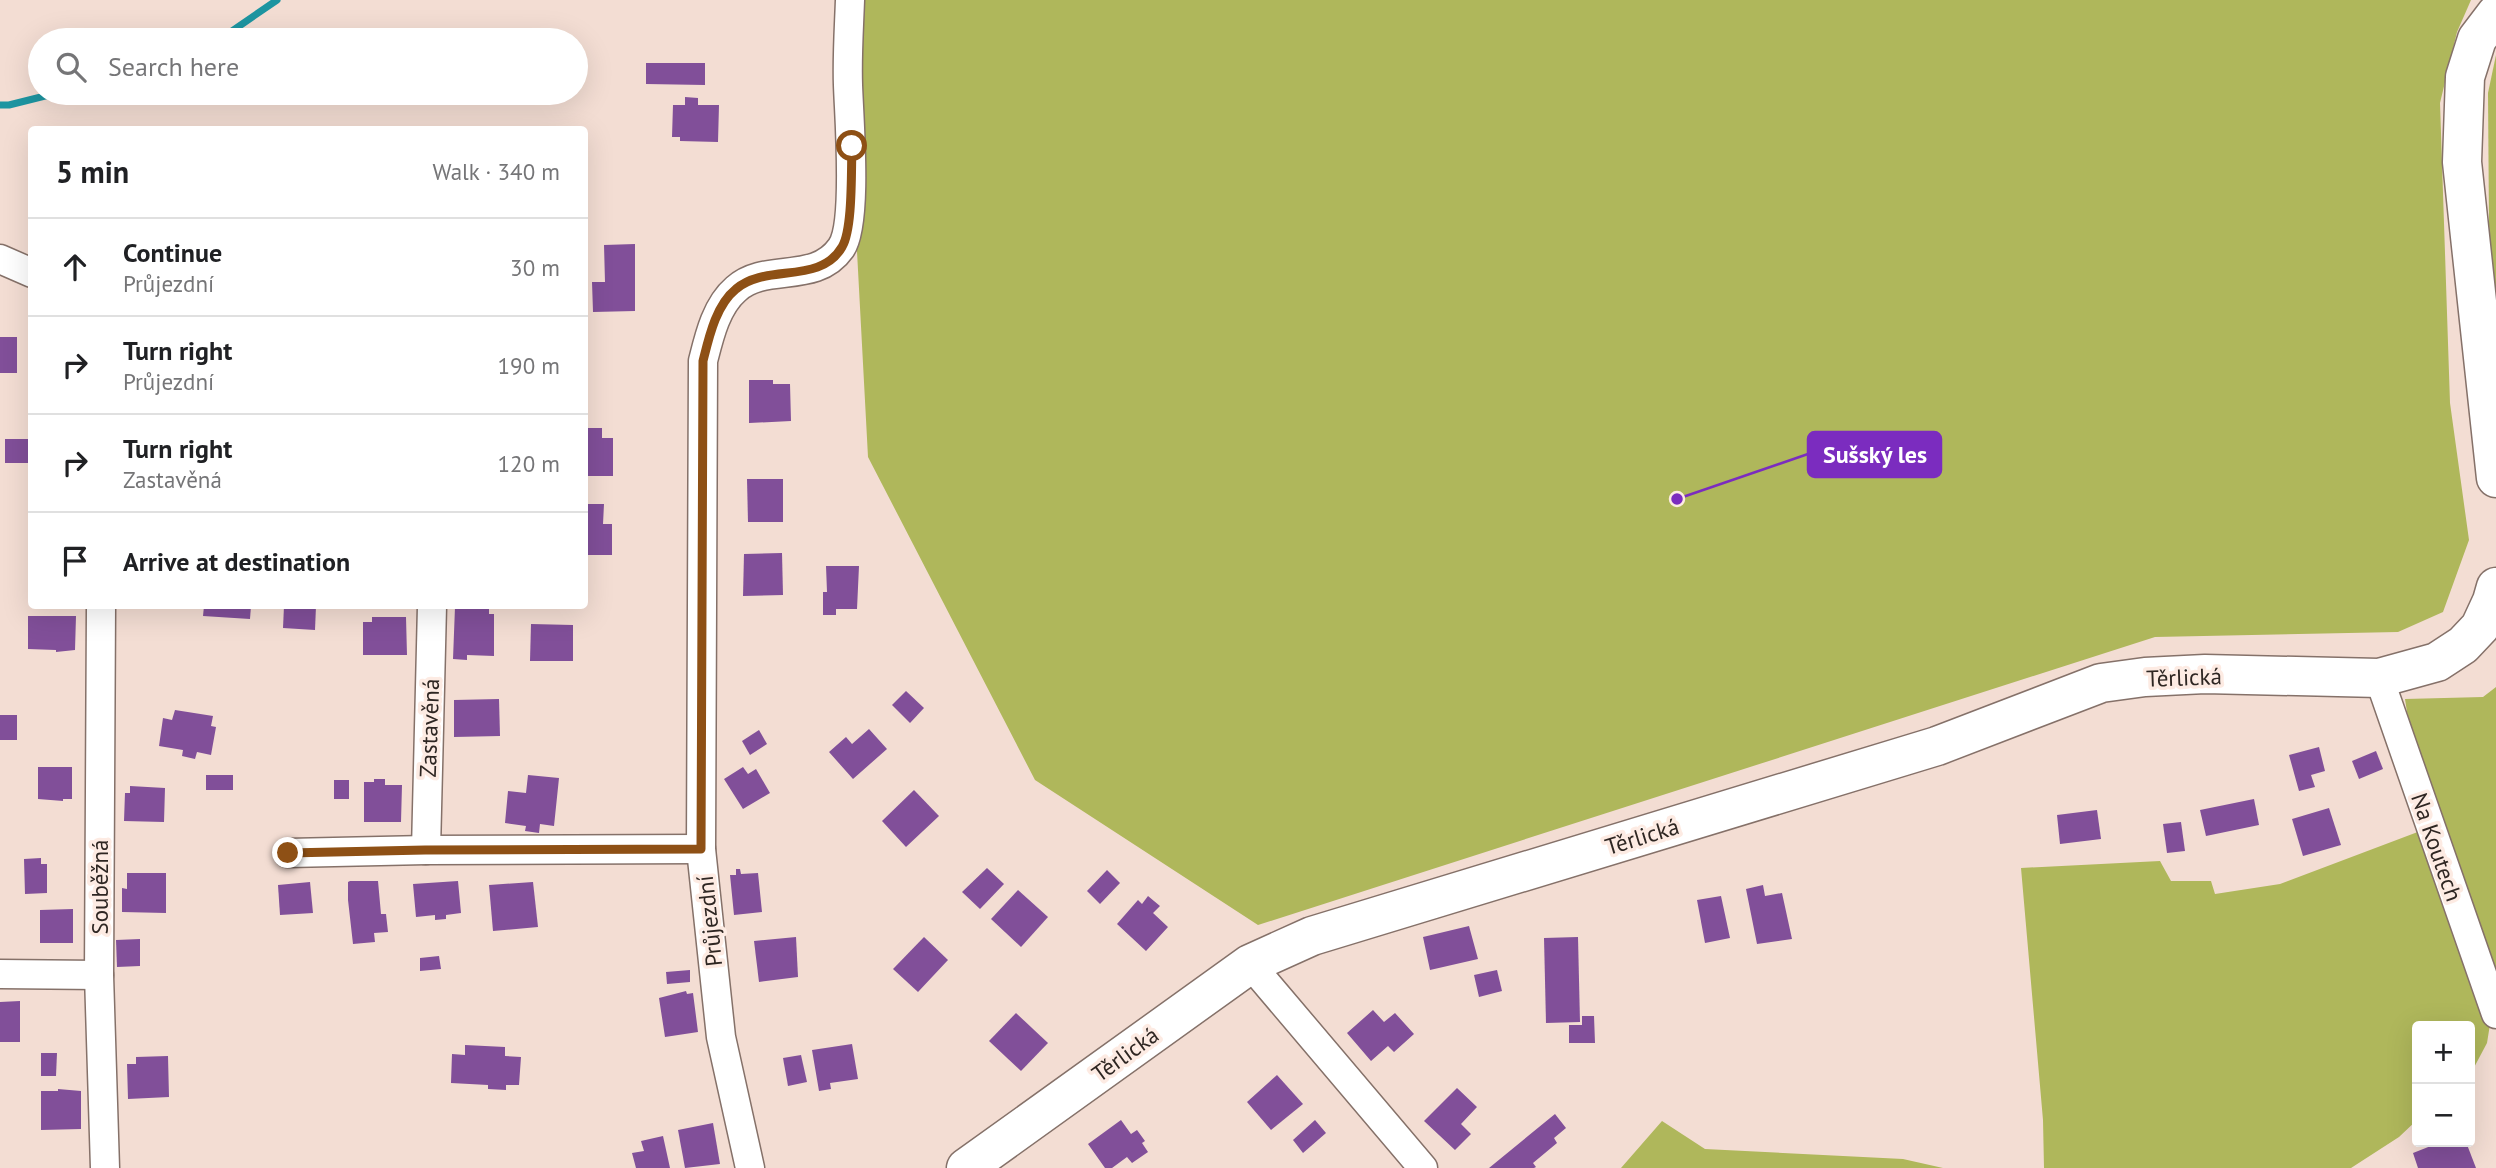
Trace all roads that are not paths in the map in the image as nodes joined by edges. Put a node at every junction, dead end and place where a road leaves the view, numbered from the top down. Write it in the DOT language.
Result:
graph roads {
  1 [pos="850,0"];
  2 [pos="2496,14"];
  3 [pos="0,258"];
  4 [pos="28,270"];
  5 [pos="2496,478"];
  6 [pos="2496,587"];
  7 [pos="101,609"];
  8 [pos="432,609"];
  9 [pos="2379,678"];
  10 [pos="701,849"];
  11 [pos="425,850"];
  12 [pos="288,853"];
  13 [pos="1250,964"];
  14 [pos="0,974"];
  15 [pos="99,975"];
  16 [pos="2496,1014"];
  17 [pos="104,1168"];
  18 [pos="750,1168"];
  19 [pos="966,1168"];
  20 [pos="1423,1168"];
  1 -- 10 [label="street, Průjezdní"];
  2 -- 5 [label="main road"];
  3 -- 4 [label="street"];
  6 -- 9 [label="main road, Těrlická"];
  7 -- 15 [label="street, Souběžná"];
  8 -- 11 [label="street, Zastavěná"];
  9 -- 13 [label="main road, Těrlická"];
  9 -- 16 [label="street, Na Koutech"];
  10 -- 11 [label="street"];
  10 -- 18 [label="street, Průjezdní"];
  11 -- 12 [label="street"];
  13 -- 19 [label="main road, Těrlická"];
  13 -- 20 [label="street"];
  14 -- 15 [label="street"];
  15 -- 17 [label="street, Souběžná"];
}
